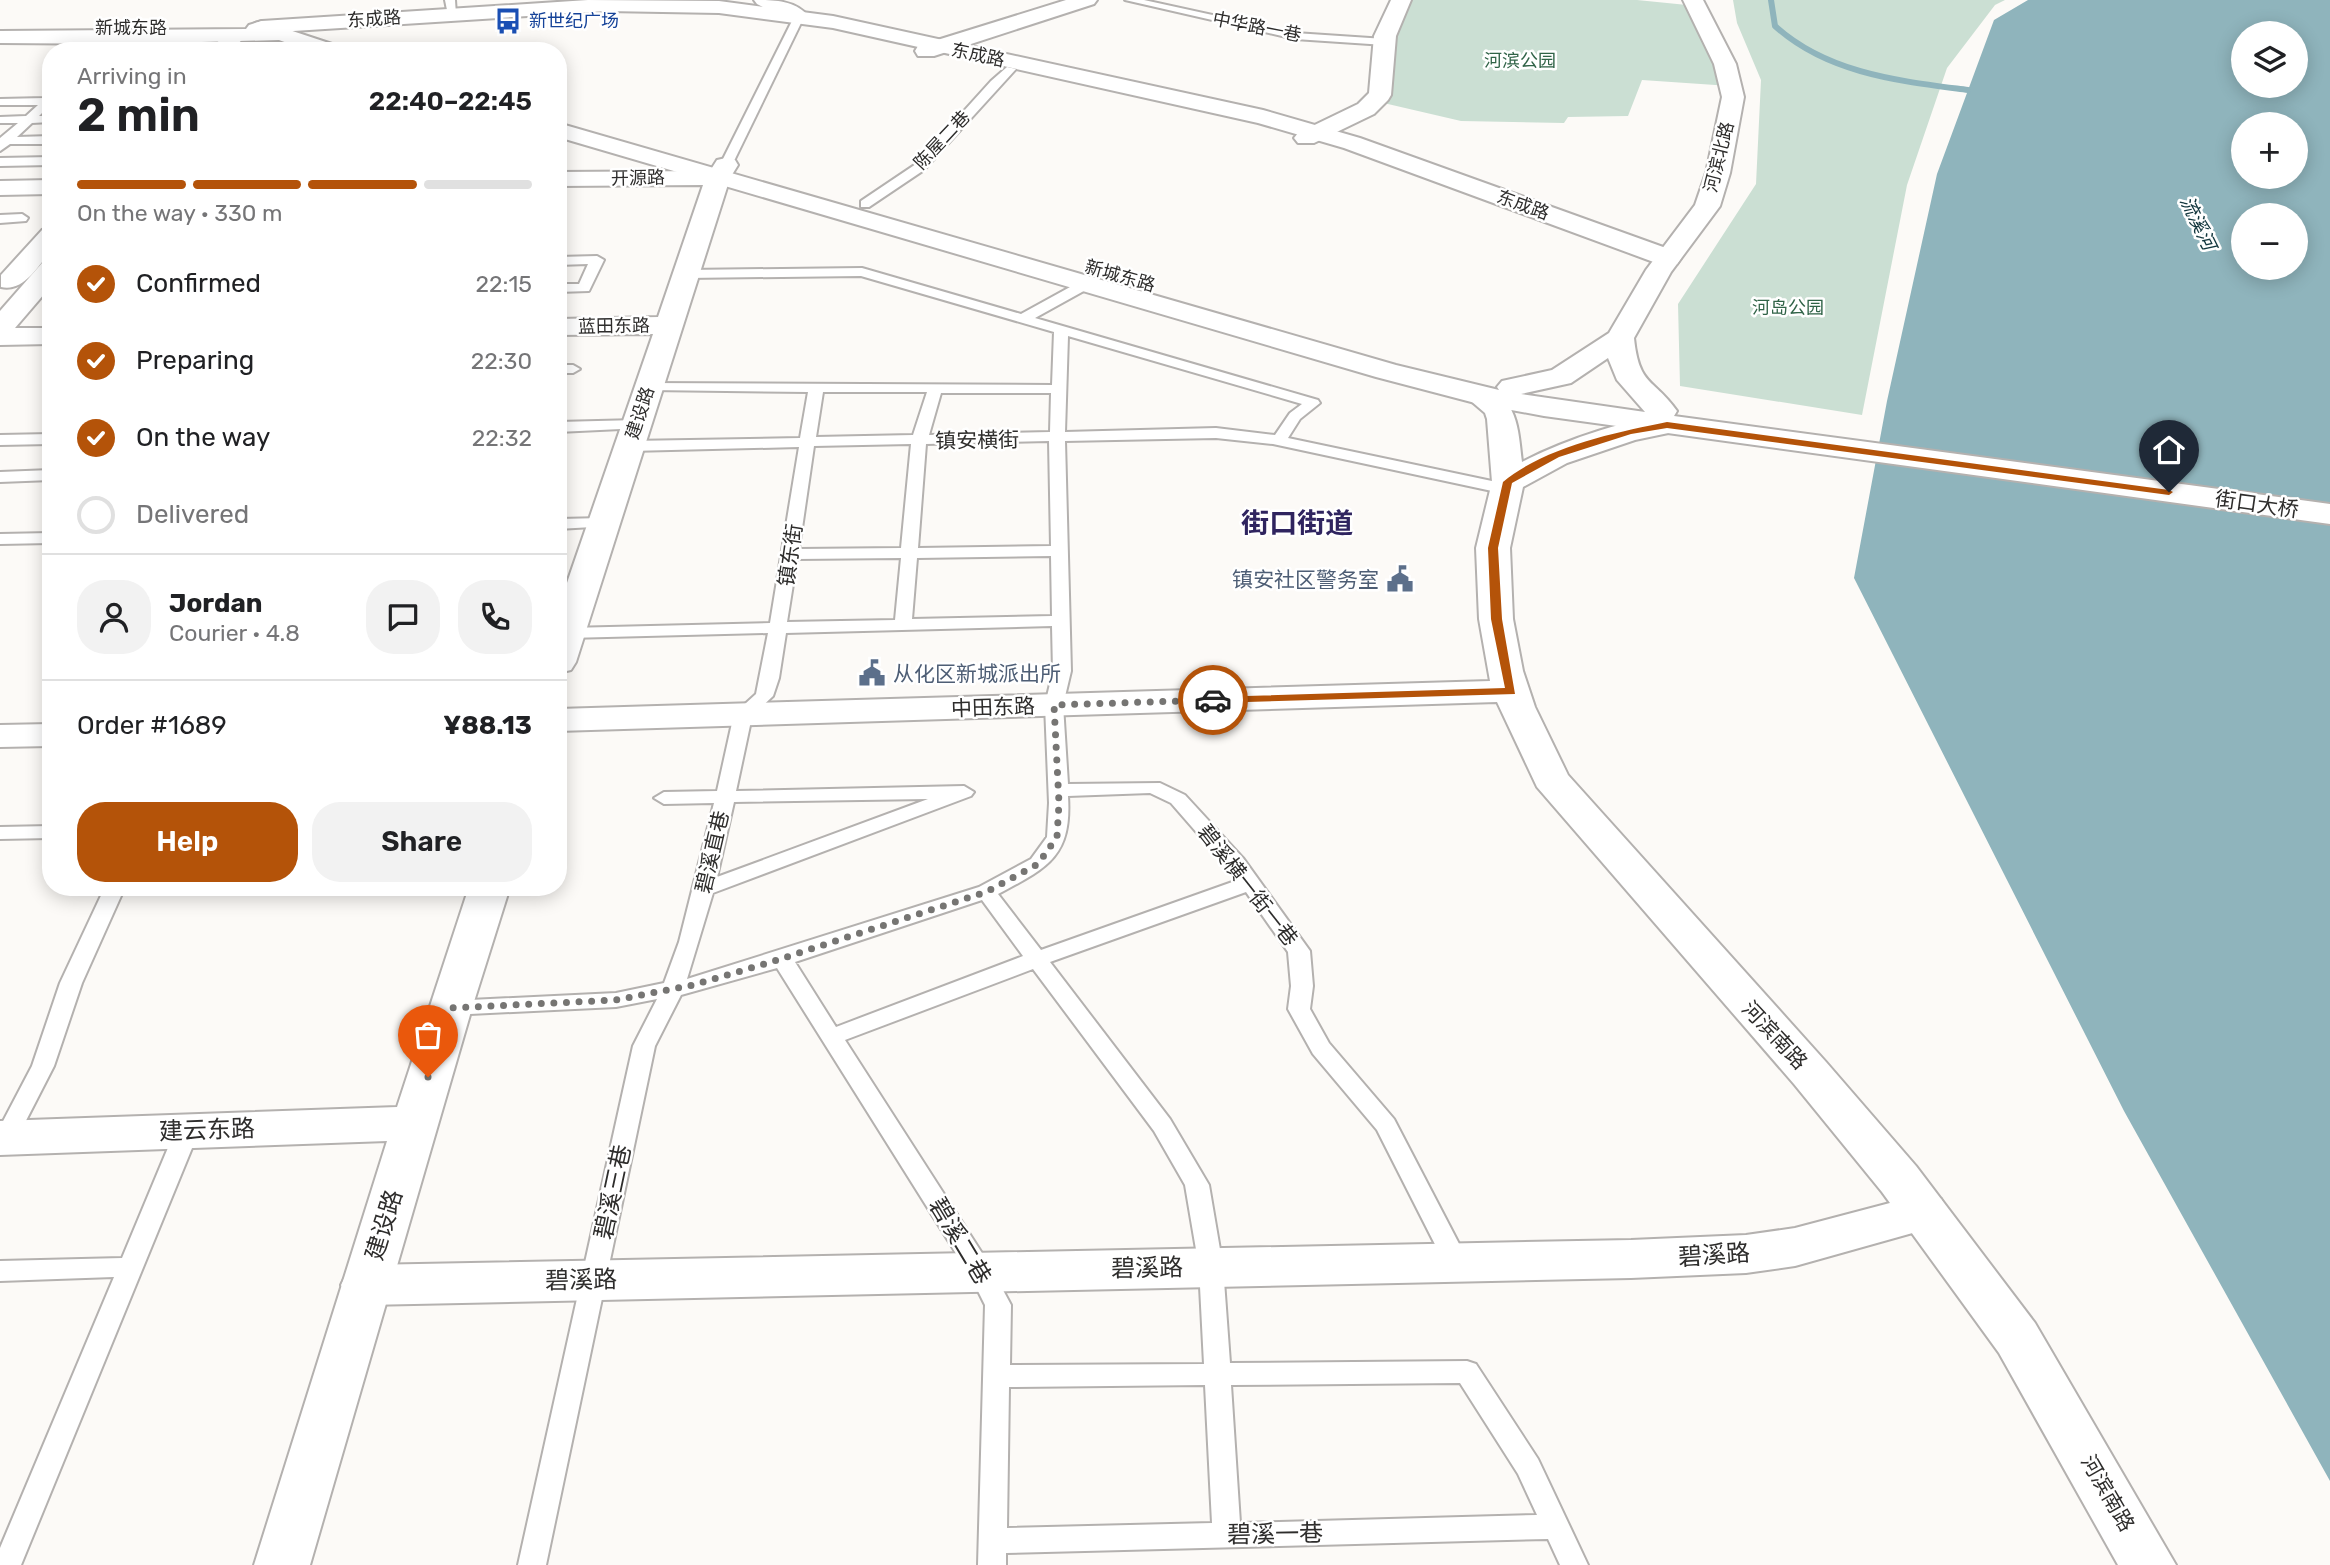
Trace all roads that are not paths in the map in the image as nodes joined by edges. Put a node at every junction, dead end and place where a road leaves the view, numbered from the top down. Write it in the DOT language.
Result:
graph roads {
  1 [pos="764,0"];
  2 [pos="840,0"];
  3 [pos="1087,0"];
  4 [pos="1130,0"];
  5 [pos="1172,0"];
  6 [pos="1401,0"];
  7 [pos="1693,0"];
  8 [pos="1158,6"];
  9 [pos="451,7"];
  10 [pos="797,20"];
  11 [pos="2,36"];
  12 [pos="248,39"];
  13 [pos="1385,41"];
  14 [pos="81,42"];
  15 [pos="163,42"];
  16 [pos="268,42"];
  17 [pos="932,49"];
  18 [pos="1011,69"];
  19 [pos="42,99"];
  20 [pos="0,102"];
  21 [pos="42,106"];
  22 [pos="29,119"];
  23 [pos="42,119"];
  24 [pos="0,120"];
  25 [pos="567,120"];
  26 [pos="567,132"];
  27 [pos="1311,135"];
  28 [pos="42,141"];
  29 [pos="2,143"];
  30 [pos="42,161"];
  31 [pos="0,162"];
  32 [pos="722,171"];
  33 [pos="567,179"];
  34 [pos="42,187"];
  35 [pos="0,188"];
  36 [pos="865,204"];
  37 [pos="22,218"];
  38 [pos="0,219"];
  39 [pos="42,245"];
  40 [pos="567,261"];
  41 [pos="1664,264"];
  42 [pos="686,274"];
  43 [pos="42,279"];
  44 [pos="1086,284"];
  45 [pos="567,288"];
  46 [pos="0,292"];
  47 [pos="1022,319"];
  48 [pos="669,326"];
  49 [pos="567,327"];
  50 [pos="0,328"];
  51 [pos="1061,331"];
  52 [pos="0,337"];
  53 [pos="42,337"];
  54 [pos="1620,338"];
  55 [pos="649,386"];
  56 [pos="816,387"];
  57 [pos="1512,387"];
  58 [pos="935,388"];
  59 [pos="1058,389"];
  60 [pos="1479,395"];
  61 [pos="1675,419"];
  62 [pos="567,428"];
  63 [pos="633,435"];
  64 [pos="1057,438"];
  65 [pos="42,439"];
  66 [pos="0,440"];
  67 [pos="919,440"];
  68 [pos="1279,440"];
  69 [pos="807,443"];
  70 [pos="42,475"];
  71 [pos="0,477"];
  72 [pos="1507,486"];
  73 [pos="2330,499"];
  74 [pos="2330,514"];
  75 [pos="604,523"];
  76 [pos="567,524"];
  77 [pos="42,538"];
  78 [pos="0,539"];
  79 [pos="1059,551"];
  80 [pos="909,553"];
  81 [pos="790,554"];
  82 [pos="1061,621"];
  83 [pos="903,625"];
  84 [pos="778,629"];
  85 [pos="567,636"];
  86 [pos="567,648"];
  87 [pos="1512,691"];
  88 [pos="1054,705"];
  89 [pos="743,714"];
  90 [pos="567,720"];
  91 [pos="42,735"];
  92 [pos="0,736"];
  93 [pos="1058,790"];
  94 [pos="725,797"];
  95 [pos="664,798"];
  96 [pos="42,832"];
  97 [pos="0,833"];
  98 [pos="1250,883"];
  99 [pos="704,890"];
  100 [pos="986,892"];
  101 [pos="112,896"];
  102 [pos="487,896"];
  103 [pos="782,959"];
  104 [pos="1037,959"];
  105 [pos="673,989"];
  106 [pos="450,1008"];
  107 [pos="832,1037"];
  108 [pos="414,1123"];
  109 [pos="187,1131"];
  110 [pos="3,1138"];
  111 [pos="1924,1212"];
  112 [pos="1457,1263"];
  113 [pos="131,1267"];
  114 [pos="1210,1267"];
  115 [pos="0,1271"];
  116 [pos="980,1271"];
  117 [pos="594,1279"];
  118 [pos="366,1284"];
  119 [pos="1218,1375"];
  120 [pos="997,1377"];
  121 [pos="1558,1527"];
  122 [pos="1227,1536"];
  123 [pos="992,1553"];
  124 [pos="7,1565"];
  125 [pos="282,1565"];
  126 [pos="532,1565"];
  127 [pos="1574,1565"];
  128 [pos="2148,1565"];
  1 -- 10 [label="street"];
  2 -- 10 [label="street"];
  3 -- 17 [label="street"];
  4 -- 8 [label="lane, 中华路一巷"];
  5 -- 8 [label="lane"];
  6 -- 13 [label="street"];
  7 -- 41 [label="street, 河滨北路"];
  8 -- 13 [label="lane, 中华路一巷"];
  9 -- 10 [label="street, 东成路"];
  9 -- 12 [label="street, 东成路"];
  10 -- 12 [label="street, 东成路"];
  10 -- 17 [label="street, 东成路"];
  10 -- 32 [label="lane"];
  11 -- 12 [label="street, 新城东路"];
  11 -- 14 [label="street, 新城东路"];
  12 -- 15 [label="street, 新城东路"];
  12 -- 16 [label="street, 新城东路"];
  13 -- 27 [label="street"];
  17 -- 18 [label="street, 东成路"];
  17 -- 27 [label="street, 东成路"];
  18 -- 27 [label="street, 东成路"];
  18 -- 36 [label="lane, 陈屋二巷"];
  19 -- 20 [label="lane"];
  21 -- 22 [label="lane"];
  22 -- 23 [label="lane"];
  22 -- 24 [label="lane"];
  22 -- 29 [label="lane"];
  25 -- 32 [label="street, 新城东路"];
  26 -- 32 [label="street, 新城东路"];
  27 -- 41 [label="street, 东成路"];
  28 -- 29 [label="lane"];
  30 -- 31 [label="lane"];
  32 -- 33 [label="street, 开源路"];
  32 -- 36 [label="street, 新城东路"];
  32 -- 42 [label="street, 建设路"];
  32 -- 44 [label="street, 新城东路"];
  34 -- 35 [label="street"];
  36 -- 57 [label="street, 新城东路"];
  37 -- 38 [label="lane"];
  39 -- 46 [label="street"];
  40 -- 45 [label="lane"];
  41 -- 54 [label="street, 河滨北路"];
  42 -- 47 [label="lane"];
  42 -- 48 [label="street, 建设路"];
  43 -- 50 [label="street"];
  44 -- 47 [label="lane"];
  44 -- 60 [label="street, 新城东路"];
  47 -- 51 [label="lane"];
  48 -- 49 [label="street, 蓝田东路"];
  48 -- 55 [label="street, 建设路"];
  51 -- 59 [label="lane"];
  51 -- 68 [label="lane"];
  52 -- 53 [label="street"];
  54 -- 57 [label="street, 河滨北路"];
  54 -- 61 [label="street"];
  55 -- 56 [label="lane"];
  55 -- 63 [label="street, 建设路"];
  56 -- 58 [label="lane"];
  56 -- 69 [label="lane, 镇东街"];
  57 -- 61 [label="street, 新城东路"];
  58 -- 59 [label="lane"];
  58 -- 67 [label="lane"];
  59 -- 64 [label="lane"];
  60 -- 61 [label="street, 新城东路"];
  60 -- 72 [label="street, 河滨南路"];
  61 -- 72 [label="street"];
  61 -- 73 [label="street, 街口大桥"];
  61 -- 74 [label="street, 街口大桥"];
  62 -- 63 [label="lane, 镇安横街"];
  63 -- 69 [label="lane, 镇安横街"];
  63 -- 75 [label="street, 建设路"];
  64 -- 67 [label="lane, 镇安横街"];
  64 -- 68 [label="lane, 镇安横街"];
  64 -- 79 [label="lane"];
  65 -- 66 [label="lane"];
  67 -- 69 [label="lane, 镇安横街"];
  67 -- 80 [label="lane"];
  68 -- 72 [label="lane, 镇安横街"];
  69 -- 81 [label="lane, 镇东街"];
  70 -- 71 [label="lane"];
  72 -- 87 [label="street, 河滨南路"];
  75 -- 76 [label="lane"];
  75 -- 85 [label="street, 建设路"];
  77 -- 78 [label="lane"];
  79 -- 80 [label="lane"];
  79 -- 82 [label="lane"];
  80 -- 81 [label="lane"];
  80 -- 83 [label="lane"];
  81 -- 84 [label="lane, 镇东街"];
  82 -- 83 [label="lane"];
  82 -- 88 [label="lane"];
  83 -- 84 [label="lane"];
  84 -- 86 [label="lane"];
  84 -- 89 [label="lane, 镇东街"];
  87 -- 88 [label="street, 中田东路"];
  87 -- 111 [label="street, 河滨南路"];
  88 -- 89 [label="street, 中田东路"];
  88 -- 93 [label="lane"];
  89 -- 90 [label="street, 中田东路"];
  89 -- 94 [label="lane, 碧溪直巷"];
  91 -- 92 [label="street"];
  93 -- 98 [label="lane, 碧溪横一街一巷"];
  93 -- 100 [label="lane"];
  94 -- 95 [label="lane"];
  94 -- 99 [label="lane, 碧溪直巷"];
  94 -- 99 [label="lane"];
  96 -- 97 [label="lane"];
  98 -- 104 [label="lane"];
  98 -- 112 [label="lane, 碧溪横一街一巷"];
  99 -- 105 [label="lane, 碧溪直巷"];
  100 -- 103 [label="lane"];
  100 -- 104 [label="lane"];
  101 -- 110 [label="lane"];
  102 -- 106 [label="street, 建设路"];
  103 -- 105 [label="lane"];
  103 -- 107 [label="lane, 碧溪二巷"];
  104 -- 107 [label="lane"];
  104 -- 114 [label="lane"];
  105 -- 106 [label="lane"];
  105 -- 117 [label="lane, 碧溪三巷"];
  106 -- 108 [label="street, 建设路"];
  107 -- 116 [label="lane, 碧溪二巷"];
  108 -- 109 [label="street, 建云东路"];
  108 -- 118 [label="street, 建设路"];
  109 -- 110 [label="street, 建云东路"];
  109 -- 113 [label="lane"];
  111 -- 112 [label="street, 碧溪路"];
  111 -- 128 [label="street, 河滨南路"];
  112 -- 114 [label="street, 碧溪路"];
  113 -- 115 [label="lane"];
  113 -- 124 [label="lane"];
  114 -- 116 [label="street, 碧溪路"];
  114 -- 119 [label="lane"];
  116 -- 117 [label="street, 碧溪路"];
  116 -- 120 [label="lane, 碧溪二巷"];
  117 -- 118 [label="street, 碧溪路"];
  117 -- 126 [label="lane, 碧溪三巷"];
  118 -- 125 [label="street, 建设路"];
  119 -- 120 [label="lane"];
  119 -- 121 [label="lane"];
  119 -- 122 [label="lane"];
  120 -- 123 [label="lane, 碧溪二巷"];
  121 -- 122 [label="lane, 碧溪一巷"];
  121 -- 127 [label="lane"];
  122 -- 123 [label="lane, 碧溪一巷"];
}
